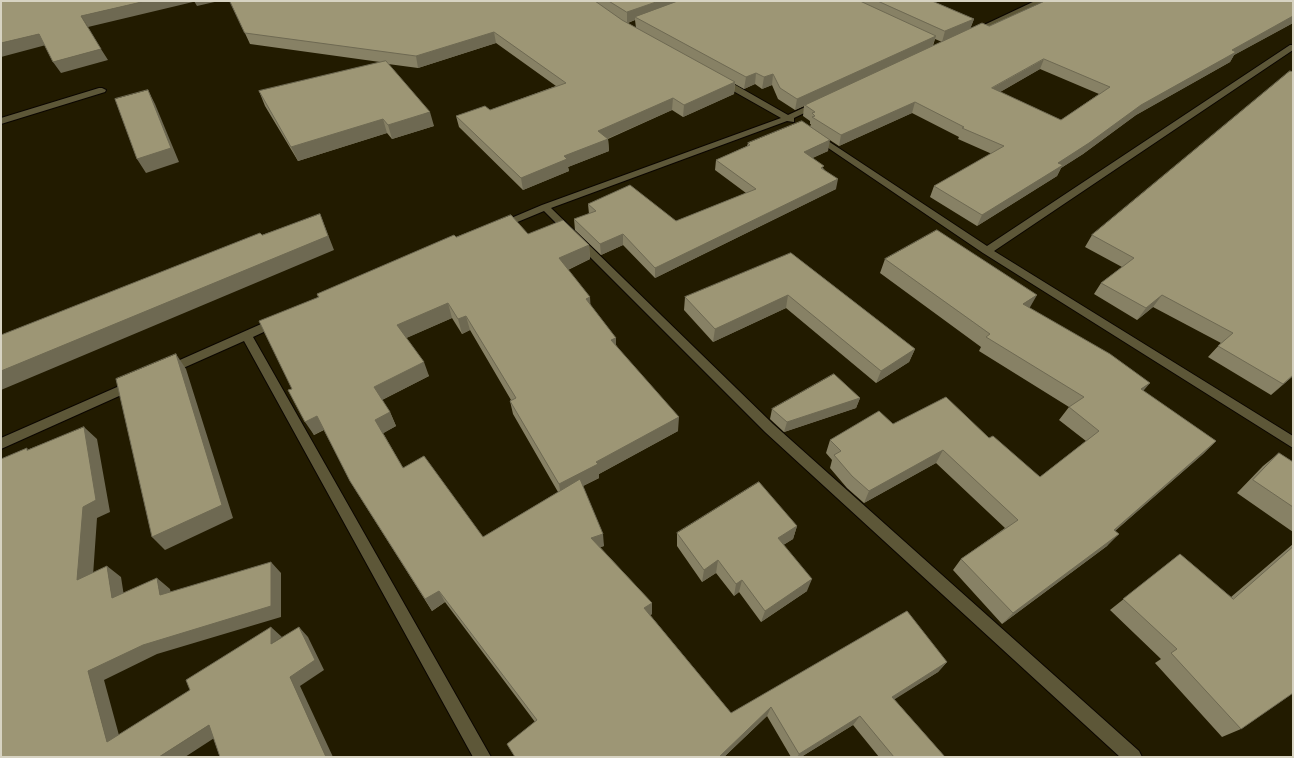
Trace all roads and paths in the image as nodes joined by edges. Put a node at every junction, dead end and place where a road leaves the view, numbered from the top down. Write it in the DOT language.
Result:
graph roads {
  1 [pos="1041,1"];
  2 [pos="963,37"];
  3 [pos="1293,47"];
  4 [pos="714,77"];
  5 [pos="102,90"];
  6 [pos="830,99"];
  7 [pos="788,118"];
  8 [pos="1,121"];
  9 [pos="545,207"];
  10 [pos="494,229"];
  11 [pos="987,251"];
  12 [pos="290,316"];
  13 [pos="246,335"];
  14 [pos="159,374"];
  15 [pos="145,380"];
  16 [pos="1293,443"];
  17 [pos="1,444"];
  18 [pos="482,757"];
  19 [pos="1133,757"];
  1 -- 2 [label="street"];
  3 -- 11 [label="street"];
  4 -- 7 [label="street"];
  5 -- 8 [label="street"];
  6 -- 7 [label="street"];
  7 -- 9 [label="street"];
  7 -- 11 [label="street"];
  9 -- 10 [label="street"];
  9 -- 19 [label="street"];
  11 -- 16 [label="street"];
  12 -- 13 [label="street"];
  13 -- 14 [label="street"];
  13 -- 18 [label="street"];
  15 -- 17 [label="street"];
}
